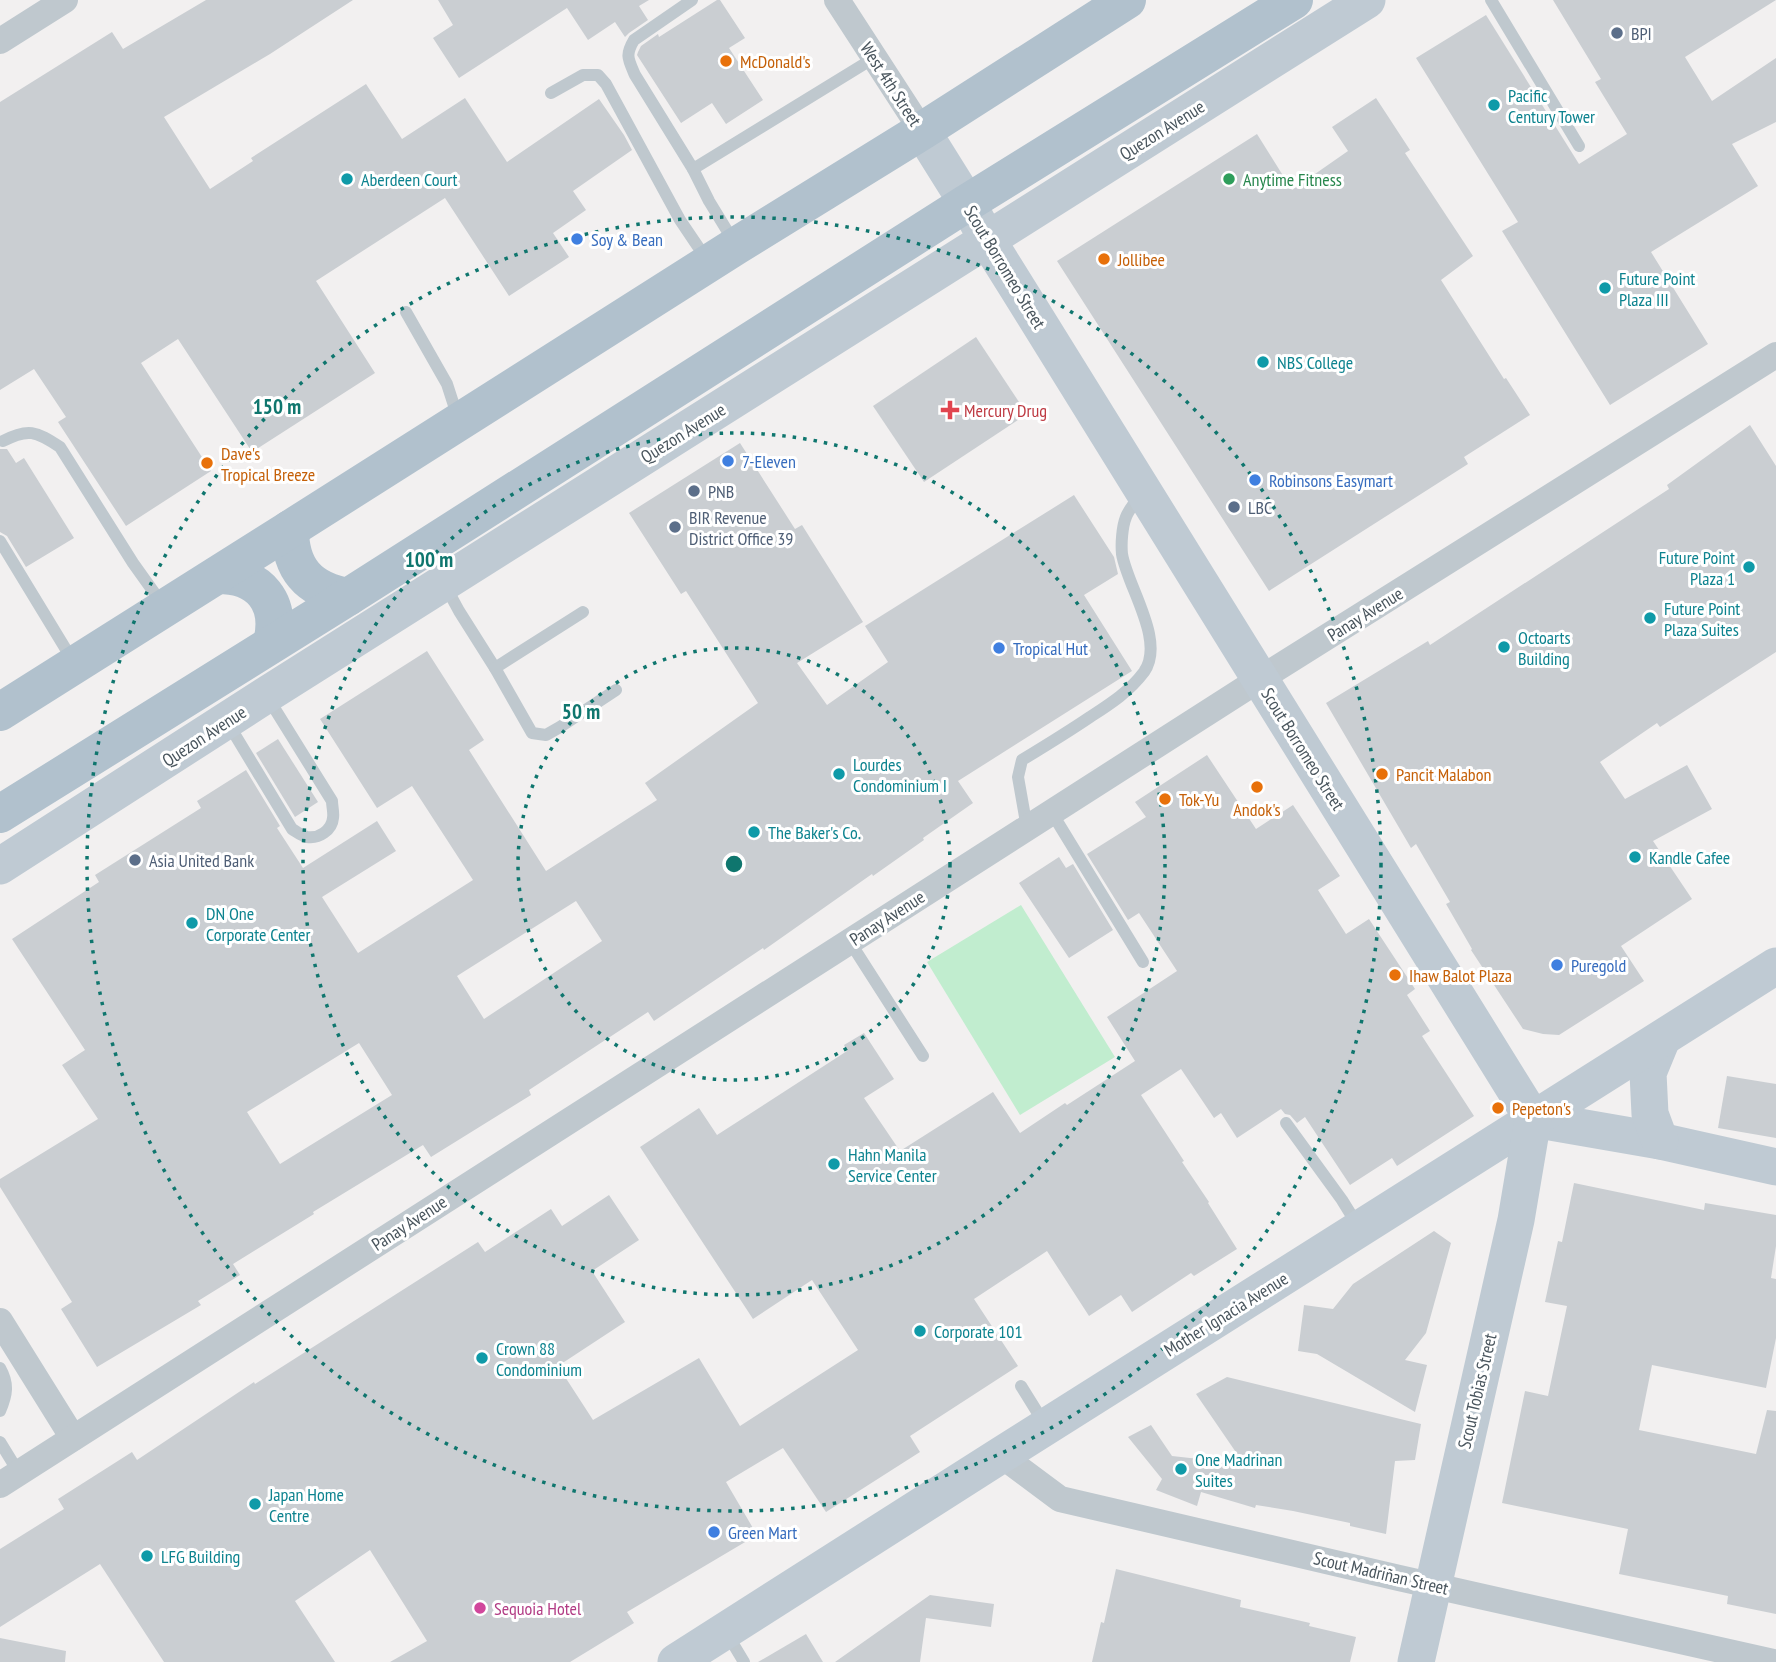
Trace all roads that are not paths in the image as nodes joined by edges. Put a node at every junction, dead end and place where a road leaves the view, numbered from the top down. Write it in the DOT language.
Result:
graph roads {
  1 [pos="65,0"];
  2 [pos="692,0"];
  3 [pos="836,0"];
  4 [pos="1127,0"];
  5 [pos="1294,0"];
  6 [pos="1367,0"];
  7 [pos="1490,0"];
  8 [pos="0,41"];
  9 [pos="874,58"];
  10 [pos="551,93"];
  11 [pos="922,131"];
  12 [pos="1579,146"];
  13 [pos="945,168"];
  14 [pos="694,169"];
  15 [pos="967,203"];
  16 [pos="988,241"];
  17 [pos="722,254"];
  18 [pos="406,312"];
  19 [pos="1776,355"];
  20 [pos="459,421"];
  21 [pos="2,441"];
  22 [pos="1143,491"];
  23 [pos="290,530"];
  24 [pos="0,541"];
  25 [pos="218,575"];
  26 [pos="444,583"];
  27 [pos="348,597"];
  28 [pos="165,608"];
  29 [pos="583,612"];
  30 [pos="272,643"];
  31 [pos="75,663"];
  32 [pos="495,668"];
  33 [pos="1260,679"];
  34 [pos="616,690"];
  35 [pos="266,695"];
  36 [pos="0,712"];
  37 [pos="227,721"];
  38 [pos="1052,813"];
  39 [pos="0,814"];
  40 [pos="1027,828"];
  41 [pos="0,866"];
  42 [pos="850,942"];
  43 [pos="1143,962"];
  44 [pos="1776,966"];
  45 [pos="1662,1039"];
  46 [pos="923,1056"];
  47 [pos="1533,1119"];
  48 [pos="1286,1123"];
  49 [pos="1660,1141"];
  50 [pos="1776,1167"];
  51 [pos="1360,1229"];
  52 [pos="0,1321"];
  53 [pos="0,1368"];
  54 [pos="1021,1387"];
  55 [pos="0,1411"];
  56 [pos="1046,1427"];
  57 [pos="73,1437"];
  58 [pos="0,1443"];
  59 [pos="1001,1455"];
  60 [pos="9,1479"];
  61 [pos="1433,1585"];
  62 [pos="735,1647"];
  63 [pos="676,1662"];
  64 [pos="1416,1662"];
  65 [pos="1774,1662"];
  1 -- 8 [label="street"];
  2 -- 14 [label="lane"];
  3 -- 9 [label="street, West 4th Street"];
  4 -- 11 [label="main road"];
  5 -- 15 [label="main road"];
  6 -- 16 [label="street, Quezon Avenue"];
  7 -- 12 [label="lane"];
  9 -- 11 [label="street, West 4th Street"];
  9 -- 14 [label="lane"];
  10 -- 17 [label="lane"];
  11 -- 13 [label="street, West 4th Street"];
  11 -- 17 [label="main road"];
  13 -- 15 [label="street, Scout Borromeo Street"];
  14 -- 17 [label="lane"];
  15 -- 16 [label="street, Scout Borromeo Street"];
  15 -- 27 [label="main road"];
  16 -- 22 [label="street, Scout Borromeo Street"];
  16 -- 26 [label="street, Quezon Avenue"];
  17 -- 20 [label="main road"];
  18 -- 20 [label="lane"];
  19 -- 33 [label="street, Panay Avenue"];
  20 -- 23 [label="main road"];
  21 -- 28 [label="lane"];
  22 -- 33 [label="street, Scout Borromeo Street"];
  22 -- 40 [label="lane"];
  23 -- 25 [label="main road"];
  23 -- 27 [label="main road"];
  24 -- 31 [label="lane"];
  25 -- 28 [label="main road"];
  25 -- 30 [label="main road"];
  26 -- 32 [label="lane"];
  26 -- 35 [label="street, Quezon Avenue"];
  27 -- 30 [label="main road"];
  28 -- 31 [label="main road"];
  29 -- 32 [label="lane"];
  30 -- 39 [label="main road"];
  31 -- 36 [label="main road"];
  32 -- 34 [label="lane"];
  33 -- 38 [label="street, Panay Avenue"];
  33 -- 47 [label="street, Scout Borromeo Street"];
  35 -- 37 [label="street, Quezon Avenue"];
  35 -- 37 [label="lane"];
  37 -- 41 [label="street, Quezon Avenue"];
  38 -- 40 [label="street, Panay Avenue"];
  38 -- 43 [label="lane"];
  40 -- 42 [label="street, Panay Avenue"];
  42 -- 46 [label="lane"];
  42 -- 57 [label="street, Panay Avenue"];
  44 -- 45 [label="street, Mother Ignacia Avenue"];
  45 -- 47 [label="street, Mother Ignacia Avenue"];
  45 -- 49 [label="street"];
  47 -- 49 [label="street"];
  47 -- 51 [label="street, Mother Ignacia Avenue"];
  47 -- 61 [label="street, Scout Tobias Street"];
  48 -- 51 [label="lane"];
  49 -- 50 [label="street"];
  51 -- 56 [label="street, Mother Ignacia Avenue"];
  52 -- 57 [label="street"];
  53 -- 55 [label="lane"];
  54 -- 56 [label="lane"];
  56 -- 59 [label="street, Mother Ignacia Avenue"];
  57 -- 60 [label="street, Panay Avenue"];
  58 -- 60 [label="lane"];
  59 -- 61 [label="street, Scout Madriñan Street"];
  59 -- 62 [label="street, Mother Ignacia Avenue"];
  61 -- 64 [label="street, Scout Tobias Street"];
  61 -- 65 [label="street, Scout Madriñan Street"];
  62 -- 63 [label="street, Mother Ignacia Avenue"];
}
